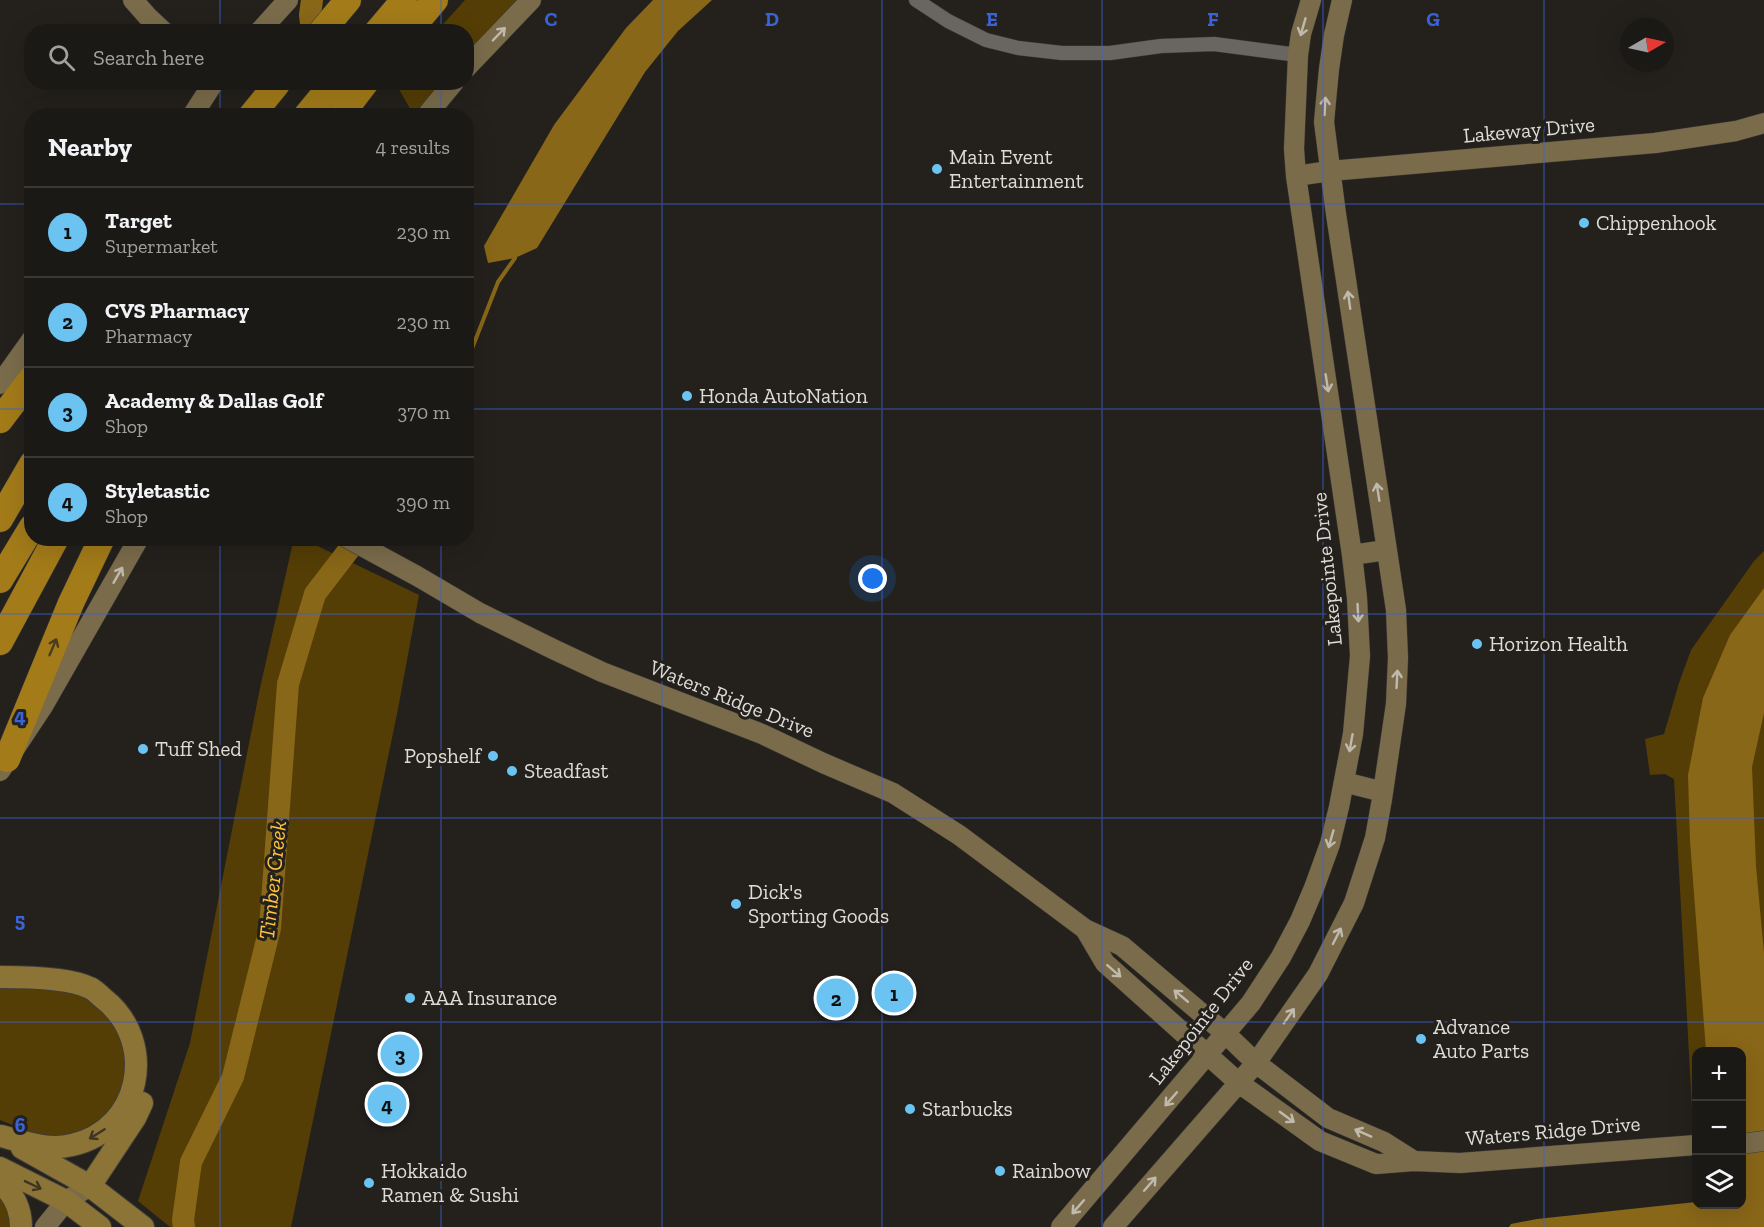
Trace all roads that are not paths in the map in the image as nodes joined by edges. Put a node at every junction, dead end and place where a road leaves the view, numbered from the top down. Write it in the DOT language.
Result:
graph roads {
  1 [pos="133,0"];
  2 [pos="288,0"];
  3 [pos="348,0"];
  4 [pos="531,0"];
  5 [pos="916,0"];
  6 [pos="1311,0"];
  7 [pos="1342,0"];
  8 [pos="420,9"];
  9 [pos="155,24"];
  10 [pos="266,24"];
  11 [pos="328,24"];
  12 [pos="391,24"];
  13 [pos="1298,55"];
  14 [pos="474,60"];
  15 [pos="209,90"];
  16 [pos="272,90"];
  17 [pos="273,90"];
  18 [pos="327,90"];
  19 [pos="360,90"];
  20 [pos="447,90"];
  21 [pos="197,108"];
  22 [pos="258,108"];
  23 [pos="261,108"];
  24 [pos="312,108"];
  25 [pos="346,108"];
  26 [pos="432,108"];
  27 [pos="1764,123"];
  28 [pos="1330,171"];
  29 [pos="1296,176"];
  30 [pos="1336,214"];
  31 [pos="1302,221"];
  32 [pos="24,350"];
  33 [pos="0,384"];
  34 [pos="24,388"];
  35 [pos="0,420"];
  36 [pos="24,478"];
  37 [pos="0,519"];
  38 [pos="24,540"];
  39 [pos="52,546"];
  40 [pos="52,546"];
  41 [pos="98,546"];
  42 [pos="135,546"];
  43 [pos="362,546"];
  44 [pos="1386,550"];
  45 [pos="1352,555"];
  46 [pos="0,580"];
  47 [pos="0,629"];
  48 [pos="0,642"];
  49 [pos="4,765"];
  50 [pos="1344,782"];
  51 [pos="1383,792"];
  52 [pos="1085,928"];
  53 [pos="0,965"];
  54 [pos="0,978"];
  55 [pos="1226,1034"];
  56 [pos="1209,1055"];
  57 [pos="1256,1063"];
  58 [pos="1239,1083"];
  59 [pos="1,1136"];
  60 [pos="1764,1142"];
  61 [pos="1746,1144"];
  62 [pos="1691,1145"];
  63 [pos="1414,1161"];
  64 [pos="0,1168"];
  65 [pos="0,1182"];
  66 [pos="90,1186"];
  67 [pos="66,1201"];
  68 [pos="21,1227"];
  69 [pos="45,1227"];
  70 [pos="100,1227"];
  71 [pos="143,1227"];
  72 [pos="1061,1227"];
  73 [pos="1113,1227"];
  1 -- 9 [label="main road"];
  2 -- 10 [label="main road"];
  3 -- 11 [label="highway"];
  14 -- 4 [label="main road, one-way"];
  5 -- 13 [label="street"];
  6 -- 13 [label="main road, Lakepointe Drive, one-way"];
  28 -- 7 [label="main road, one-way"];
  8 -- 12 [label="highway"];
  13 -- 29 [label="main road, Lakepointe Drive"];
  15 -- 21 [label="main road"];
  16 -- 22 [label="highway"];
  17 -- 23 [label="highway"];
  18 -- 24 [label="highway"];
  19 -- 25 [label="highway"];
  20 -- 26 [label="main road"];
  27 -- 28 [label="main road, Lakeway Drive"];
  28 -- 29 [label="main road, Lakeway Drive"];
  28 -- 30 [label="main road"];
  29 -- 31 [label="main road, Lakepointe Drive"];
  30 -- 31 [label="main road"];
  44 -- 30 [label="main road, one-way"];
  31 -- 45 [label="main road, Lakepointe Drive, one-way"];
  32 -- 33 [label="main road"];
  34 -- 35 [label="highway"];
  36 -- 37 [label="highway"];
  38 -- 46 [label="highway"];
  39 -- 47 [label="highway"];
  40 -- 48 [label="highway"];
  49 -- 41 [label="highway, one-way"];
  49 -- 42 [label="main road, one-way"];
  43 -- 52 [label="main road, Waters Ridge Drive"];
  44 -- 45 [label="main road"];
  51 -- 44 [label="main road, one-way"];
  45 -- 50 [label="main road, Lakepointe Drive, one-way"];
  50 -- 51 [label="main road"];
  50 -- 55 [label="main road, Lakepointe Drive, one-way"];
  57 -- 51 [label="main road, one-way"];
  55 -- 52 [label="main road, Waters Ridge Drive, one-way"];
  52 -- 56 [label="main road, Waters Ridge Drive, one-way"];
  53 -- 66 [label="main road"];
  54 -- 59 [label="main road, one-way"];
  55 -- 56 [label="main road, Lakepointe Drive"];
  55 -- 57 [label="main road, Waters Ridge Drive"];
  56 -- 58 [label="main road, Waters Ridge Drive"];
  56 -- 72 [label="main road, Lakepointe Drive, one-way"];
  57 -- 58 [label="main road"];
  63 -- 57 [label="main road, Waters Ridge Drive, one-way"];
  58 -- 63 [label="main road, Waters Ridge Drive, one-way"];
  73 -- 58 [label="main road, one-way"];
  59 -- 66 [label="main road"];
  60 -- 61 [label="main road"];
  62 -- 63 [label="main road, Waters Ridge Drive"];
  64 -- 67 [label="main road, one-way"];
  65 -- 68 [label="main road"];
  66 -- 67 [label="main road"];
  66 -- 71 [label="main road"];
  67 -- 69 [label="main road"];
  67 -- 70 [label="main road"];
}
